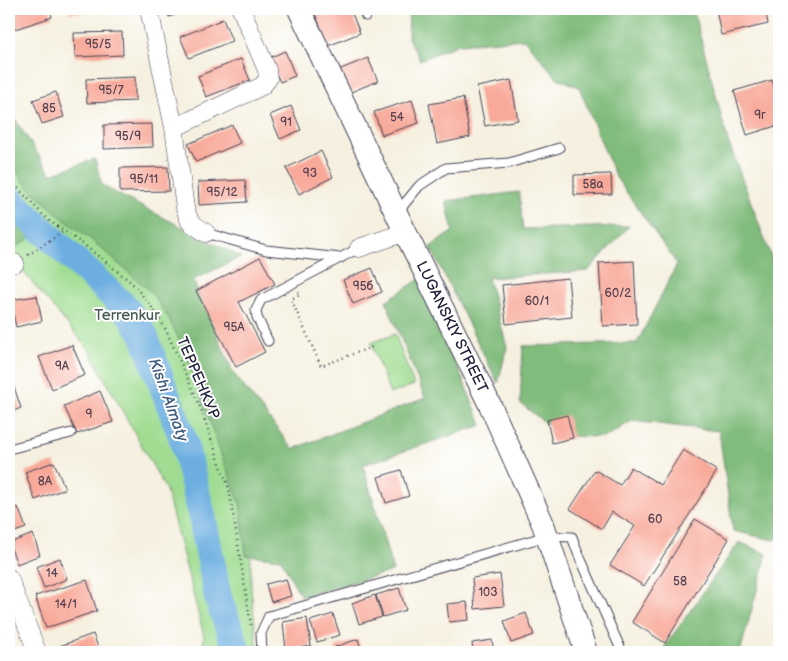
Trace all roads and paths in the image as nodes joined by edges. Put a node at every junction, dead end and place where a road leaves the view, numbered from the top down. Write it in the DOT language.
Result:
graph roads {
  1 [pos="149,9"];
  2 [pos="241,9"];
  3 [pos="300,9"];
  4 [pos="174,128"];
  5 [pos="559,148"];
  6 [pos="9,176"];
  7 [pos="401,223"];
  8 [pos="64,231"];
  9 [pos="206,232"];
  10 [pos="359,248"];
  11 [pos="36,250"];
  12 [pos="341,258"];
  13 [pos="294,283"];
  14 [pos="268,341"];
  15 [pos="372,347"];
  16 [pos="71,433"];
  17 [pos="9,449"];
  18 [pos="547,536"];
  19 [pos="9,578"];
  20 [pos="251,626"];
  21 [pos="37,652"];
  22 [pos="262,652"];
  23 [pos="586,652"];
  24 [pos="622,652"];
  1 -- 4 [label="street"];
  2 -- 4 [label="street"];
  3 -- 7 [label="street, LUGANSKIY STREET"];
  4 -- 9 [label="street"];
  5 -- 7 [label="lane"];
  6 -- 8 [label="path, ТЕРРЕНКУР"];
  7 -- 10 [label="street"];
  7 -- 18 [label="street, LUGANSKIY STREET"];
  8 -- 11 [label="path"];
  8 -- 20 [label="path, ТЕРРЕНКУР"];
  9 -- 12 [label="lane"];
  10 -- 12 [label="lane"];
  12 -- 13 [label="lane"];
  13 -- 14 [label="lane"];
  13 -- 15 [label="path"];
  16 -- 17 [label="lane"];
  18 -- 22 [label="lane"];
  18 -- 23 [label="street, LUGANSKIY STREET"];
  18 -- 24 [label="lane"];
  19 -- 21 [label="street"];
}
